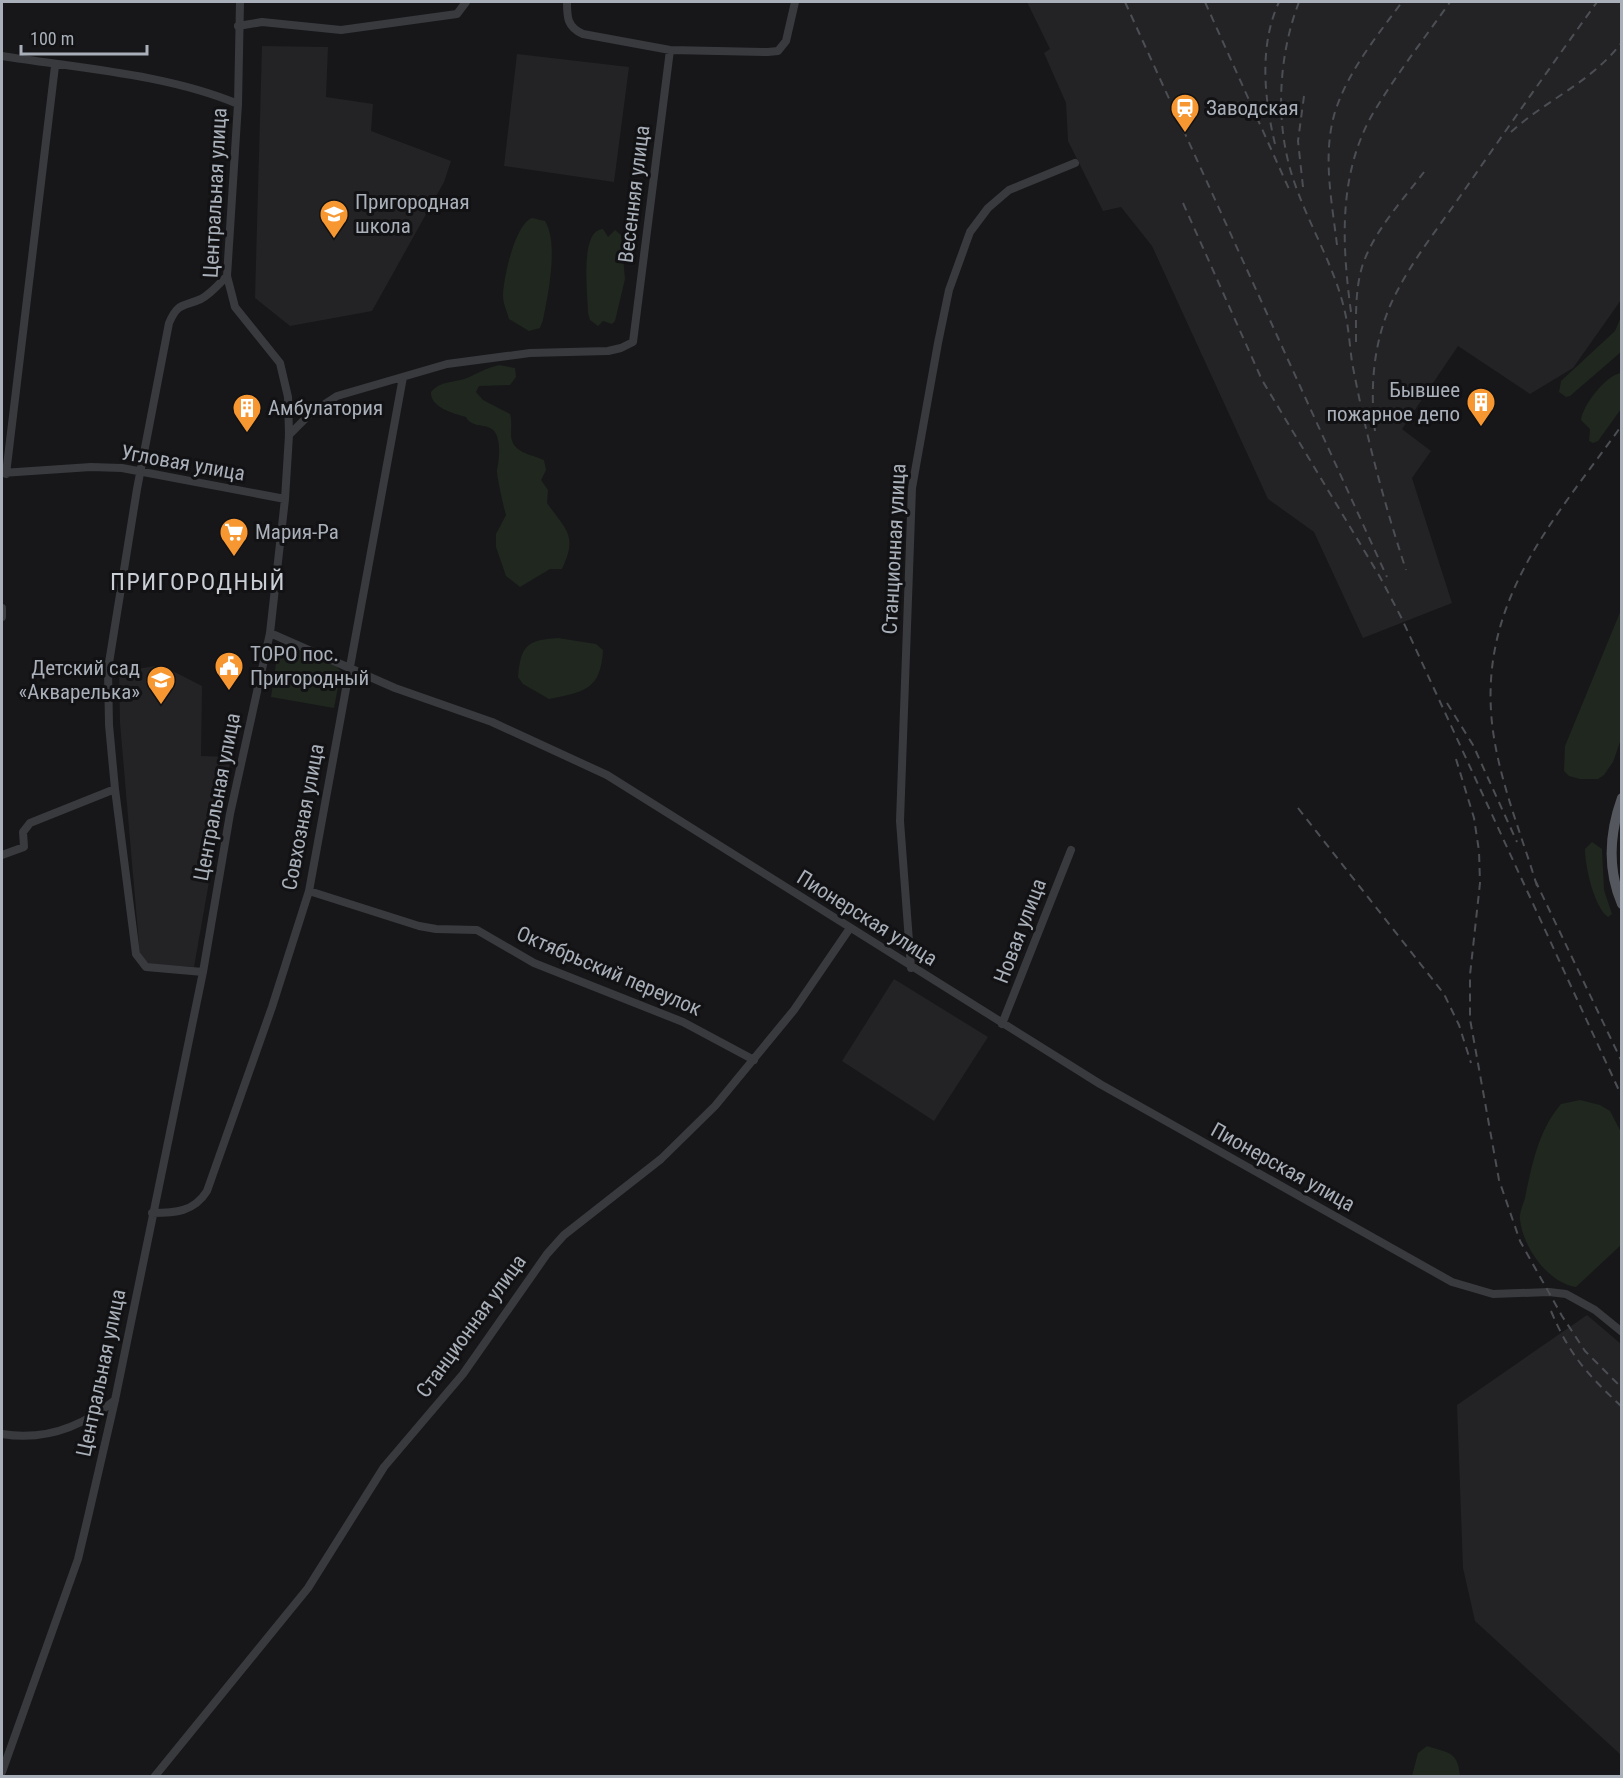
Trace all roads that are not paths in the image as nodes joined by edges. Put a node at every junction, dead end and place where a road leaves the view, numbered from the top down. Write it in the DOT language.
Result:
graph roads {
  1 [pos="240,2"];
  2 [pos="466,2"];
  3 [pos="567,2"];
  4 [pos="795,2"];
  5 [pos="238,26"];
  6 [pos="670,50"];
  7 [pos="2,56"];
  8 [pos="55,66"];
  9 [pos="238,104"];
  10 [pos="1075,163"];
  11 [pos="227,276"];
  12 [pos="403,377"];
  13 [pos="289,435"];
  14 [pos="142,470"];
  15 [pos="4,474"];
  16 [pos="285,499"];
  17 [pos="2,608"];
  18 [pos="2,617"];
  19 [pos="270,633"];
  20 [pos="349,666"];
  21 [pos="115,789"];
  22 [pos="1622,798"];
  23 [pos="1071,850"];
  24 [pos="2,855"];
  25 [pos="309,891"];
  26 [pos="1622,904"];
  27 [pos="850,928"];
  28 [pos="911,968"];
  29 [pos="203,972"];
  30 [pos="1002,1024"];
  31 [pos="754,1059"];
  32 [pos="152,1214"];
  33 [pos="1622,1332"];
  34 [pos="115,1400"];
  35 [pos="2,1434"];
  36 [pos="2,1772"];
  37 [pos="155,1776"];
  1 -- 5 [label="street, Центральная улица"];
  2 -- 5 [label="street"];
  3 -- 6 [label="street"];
  4 -- 6 [label="street"];
  5 -- 9 [label="street, Центральная улица"];
  6 -- 12 [label="street, Весенняя улица"];
  7 -- 8 [label="street"];
  8 -- 9 [label="street"];
  8 -- 15 [label="street"];
  9 -- 11 [label="street, Центральная улица"];
  10 -- 28 [label="street, Станционная улица"];
  11 -- 13 [label="street, Центральная улица"];
  11 -- 14 [label="street, Центральная улица"];
  12 -- 13 [label="street"];
  12 -- 20 [label="street, Совхозная улица"];
  13 -- 16 [label="street, Центральная улица"];
  14 -- 15 [label="street, Угловая улица"];
  14 -- 16 [label="street, Угловая улица"];
  14 -- 21 [label="street, Центральная улица"];
  16 -- 19 [label="street, Центральная улица"];
  17 -- 18 [label="street"];
  19 -- 20 [label="street, Пионерская улица"];
  19 -- 29 [label="street, Центральная улица"];
  20 -- 25 [label="street, Совхозная улица"];
  20 -- 27 [label="street, Пионерская улица"];
  21 -- 24 [label="street"];
  21 -- 29 [label="street, Центральная улица"];
  22 -- 26 [label="main road"];
  23 -- 30 [label="street, Новая улица"];
  25 -- 31 [label="street, Октябрьский переулок"];
  25 -- 32 [label="street, Совхозная улица"];
  27 -- 28 [label="street, Пионерская улица"];
  27 -- 31 [label="street, Станционная улица"];
  28 -- 30 [label="street, Пионерская улица"];
  29 -- 32 [label="street, Центральная улица"];
  30 -- 33 [label="street, Пионерская улица"];
  31 -- 37 [label="street, Станционная улица"];
  32 -- 34 [label="street, Центральная улица"];
  34 -- 35 [label="street"];
  34 -- 36 [label="street, Центральная улица"];
}
